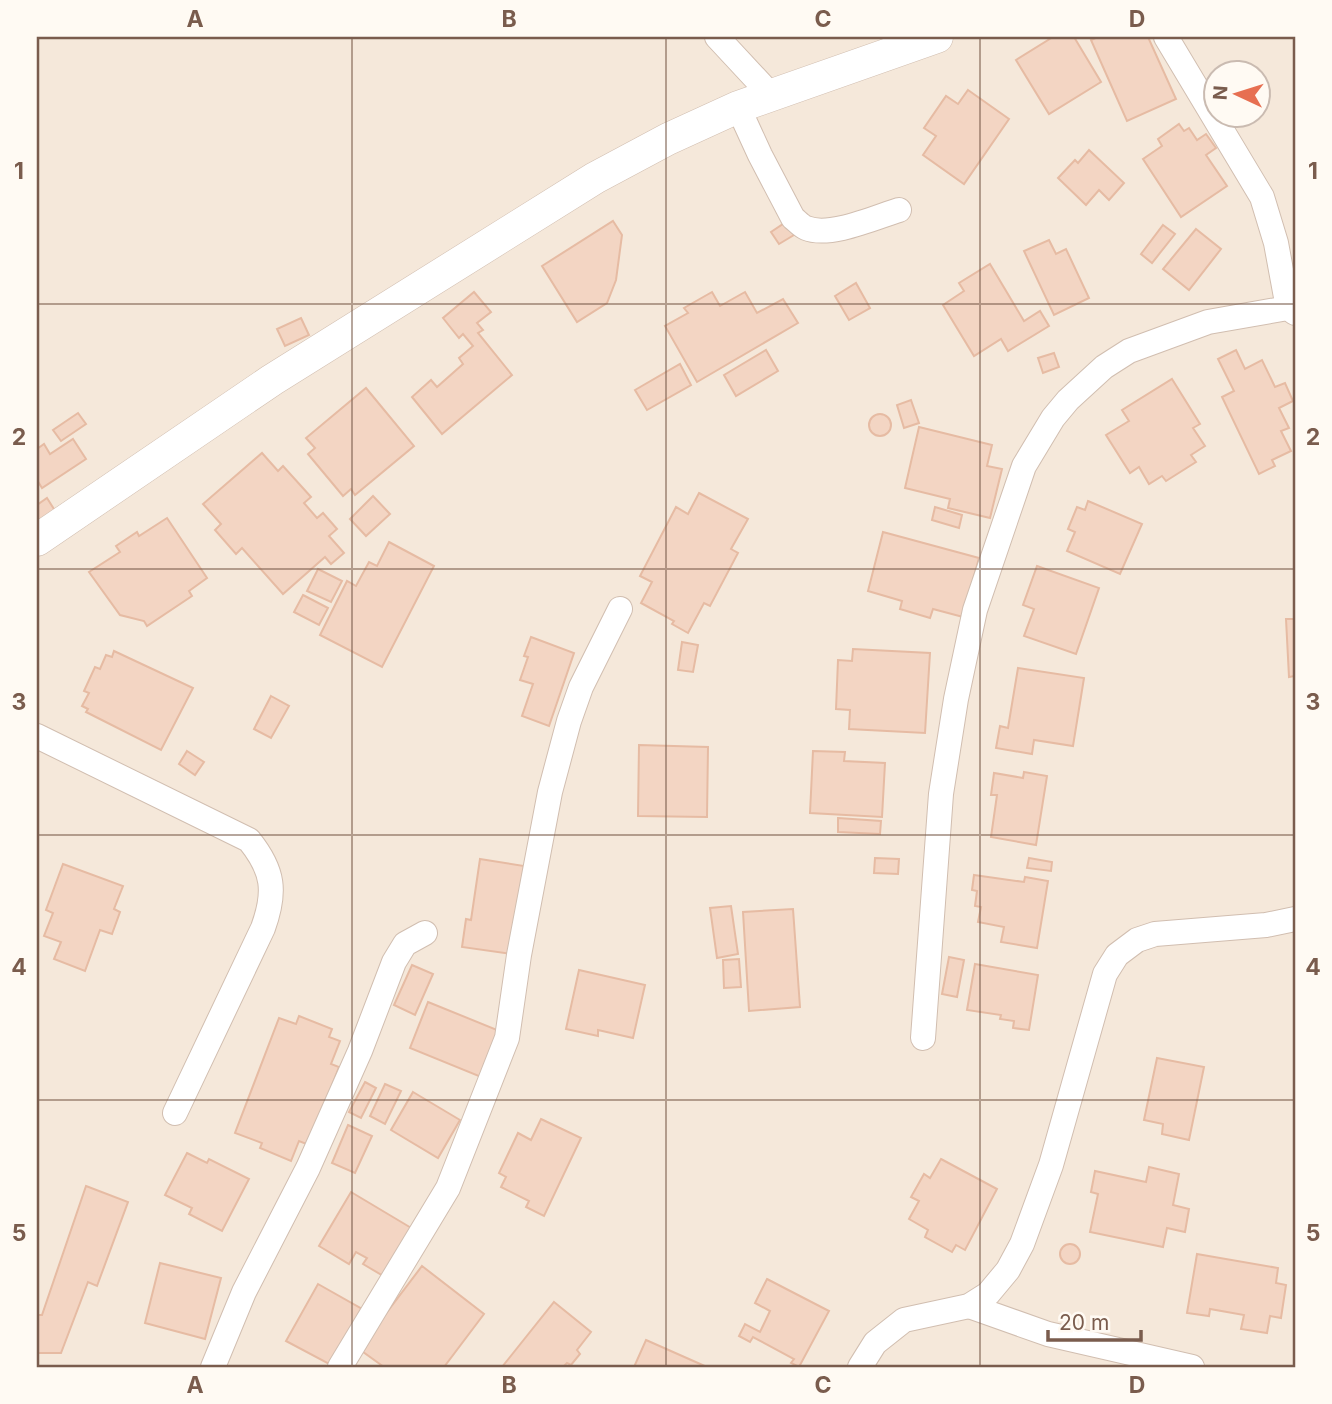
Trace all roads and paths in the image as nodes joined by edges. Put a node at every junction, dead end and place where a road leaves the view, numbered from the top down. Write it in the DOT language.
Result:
graph roads {
  1 [pos="718,37"];
  2 [pos="937,37"];
  3 [pos="1166,37"];
  4 [pos="771,94"];
  5 [pos="738,107"];
  6 [pos="899,210"];
  7 [pos="1292,311"];
  8 [pos="37,540"];
  9 [pos="620,609"];
  10 [pos="37,736"];
  11 [pos="1295,919"];
  12 [pos="425,933"];
  13 [pos="923,1038"];
  14 [pos="175,1113"];
  15 [pos="969,1307"];
  16 [pos="213,1367"];
  17 [pos="340,1367"];
  18 [pos="860,1367"];
  19 [pos="1192,1367"];
  1 -- 4 [label="street"];
  2 -- 4 [label="street"];
  3 -- 7 [label="street"];
  4 -- 5 [label="street"];
  5 -- 6 [label="street"];
  5 -- 8 [label="street"];
  7 -- 13 [label="street"];
  9 -- 17 [label="street"];
  10 -- 14 [label="street"];
  11 -- 15 [label="street"];
  12 -- 16 [label="street"];
  15 -- 18 [label="street"];
  15 -- 19 [label="street"];
}
